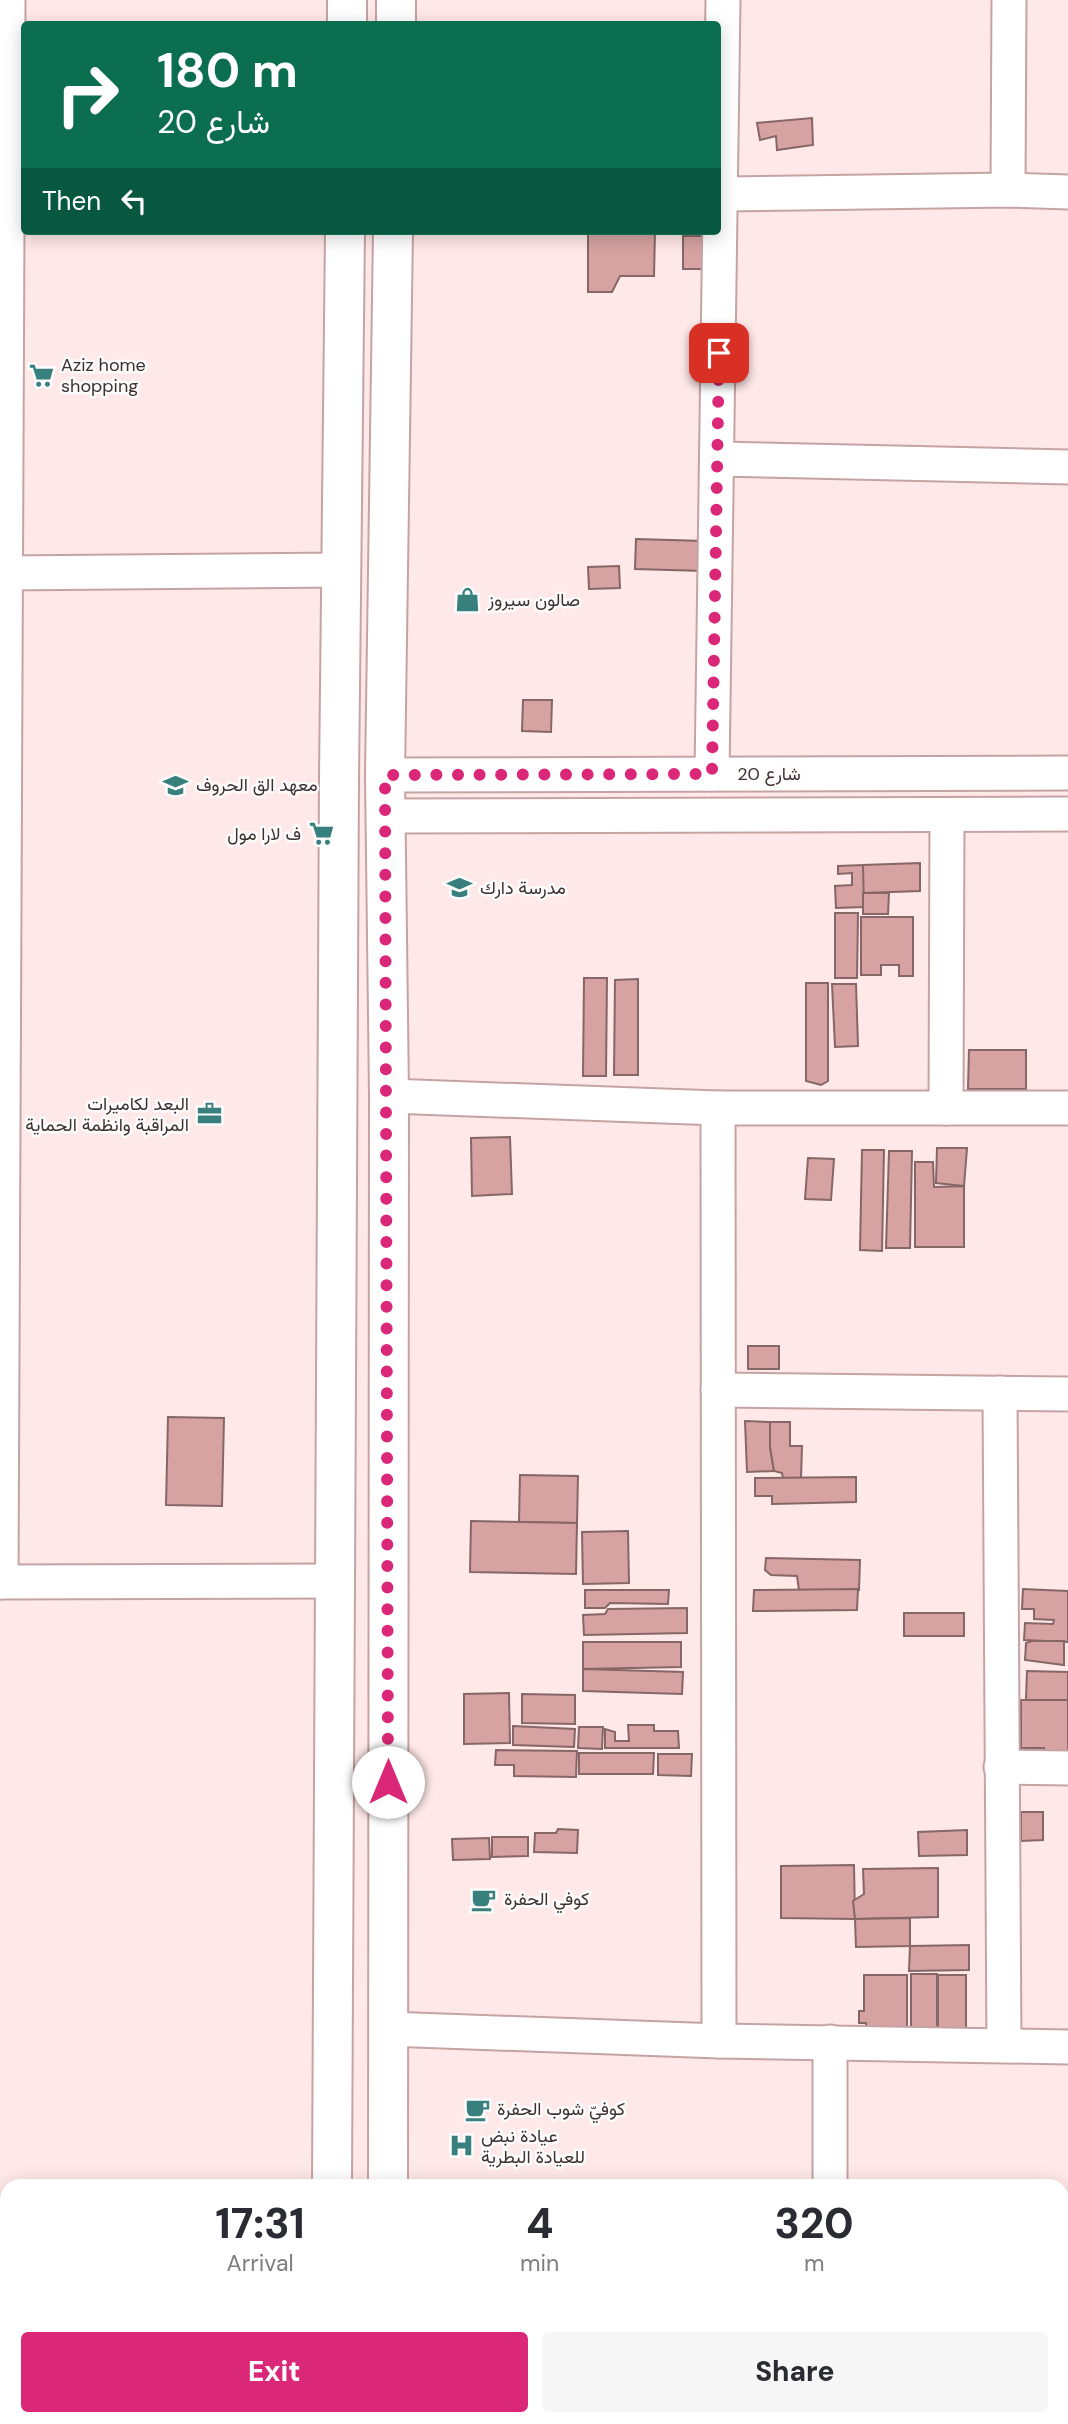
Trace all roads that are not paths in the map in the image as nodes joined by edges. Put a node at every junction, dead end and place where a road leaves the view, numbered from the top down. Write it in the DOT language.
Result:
graph roads {
  1 [pos="8,0"];
  2 [pos="347,0"];
  3 [pos="396,0"];
  4 [pos="723,0"];
  5 [pos="1009,0"];
  6 [pos="347,21"];
  7 [pos="396,21"];
  8 [pos="4,174"];
  9 [pos="1007,190"];
  10 [pos="1068,192"];
  11 [pos="721,194"];
  12 [pos="345,235"];
  13 [pos="393,235"];
  14 [pos="721,235"];
  15 [pos="3,436"];
  16 [pos="719,460"];
  17 [pos="1068,467"];
  18 [pos="342,570"];
  19 [pos="6,573"];
  20 [pos="3,715"];
  21 [pos="1068,773"];
  22 [pos="712,774"];
  23 [pos="385,775"];
  24 [pos="1068,814"];
  25 [pos="947,815"];
  26 [pos="386,816"];
  27 [pos="2,999"];
  28 [pos="388,1096"];
  29 [pos="718,1108"];
  30 [pos="946,1108"];
  31 [pos="1068,1108"];
  32 [pos="0,1296"];
  33 [pos="719,1390"];
  34 [pos="1000,1393"];
  35 [pos="1068,1394"];
  36 [pos="336,1581"];
  37 [pos="1,1582"];
  38 [pos="1001,1767"];
  39 [pos="1068,1768"];
  40 [pos="388,2029"];
  41 [pos="719,2041"];
  42 [pos="830,2042"];
  43 [pos="1004,2046"];
  44 [pos="1068,2046"];
  45 [pos="387,2105"];
  46 [pos="332,2112"];
  47 [pos="332,2179"];
  48 [pos="387,2179"];
  49 [pos="830,2179"];
  1 -- 8 [label="street"];
  2 -- 6 [label="main road"];
  3 -- 7 [label="main road"];
  4 -- 11 [label="street"];
  5 -- 9 [label="street"];
  8 -- 15 [label="street"];
  9 -- 10 [label="street"];
  9 -- 11 [label="street"];
  12 -- 18 [label="main road"];
  13 -- 23 [label="main road"];
  14 -- 16 [label="street"];
  15 -- 19 [label="street"];
  16 -- 17 [label="street"];
  16 -- 22 [label="street"];
  18 -- 19 [label="street"];
  18 -- 36 [label="main road"];
  19 -- 20 [label="street"];
  20 -- 27 [label="street"];
  21 -- 22 [label="street, شارع 20"];
  22 -- 23 [label="street, شارع 20"];
  23 -- 26 [label="main road"];
  24 -- 25 [label="street"];
  25 -- 26 [label="street"];
  25 -- 30 [label="street"];
  26 -- 28 [label="main road"];
  27 -- 32 [label="street"];
  28 -- 29 [label="street"];
  28 -- 40 [label="main road"];
  29 -- 30 [label="street"];
  29 -- 33 [label="street"];
  30 -- 31 [label="street"];
  32 -- 37 [label="street"];
  33 -- 34 [label="street"];
  33 -- 41 [label="street"];
  34 -- 35 [label="street"];
  34 -- 38 [label="street"];
  36 -- 37 [label="street"];
  36 -- 46 [label="main road"];
  38 -- 39 [label="street"];
  38 -- 43 [label="street"];
  40 -- 41 [label="street"];
  40 -- 45 [label="main road"];
  41 -- 42 [label="street"];
  42 -- 43 [label="street"];
  42 -- 49 [label="street"];
  43 -- 44 [label="street"];
  45 -- 46 [label="main road"];
  45 -- 48 [label="main road"];
  46 -- 47 [label="main road"];
}
